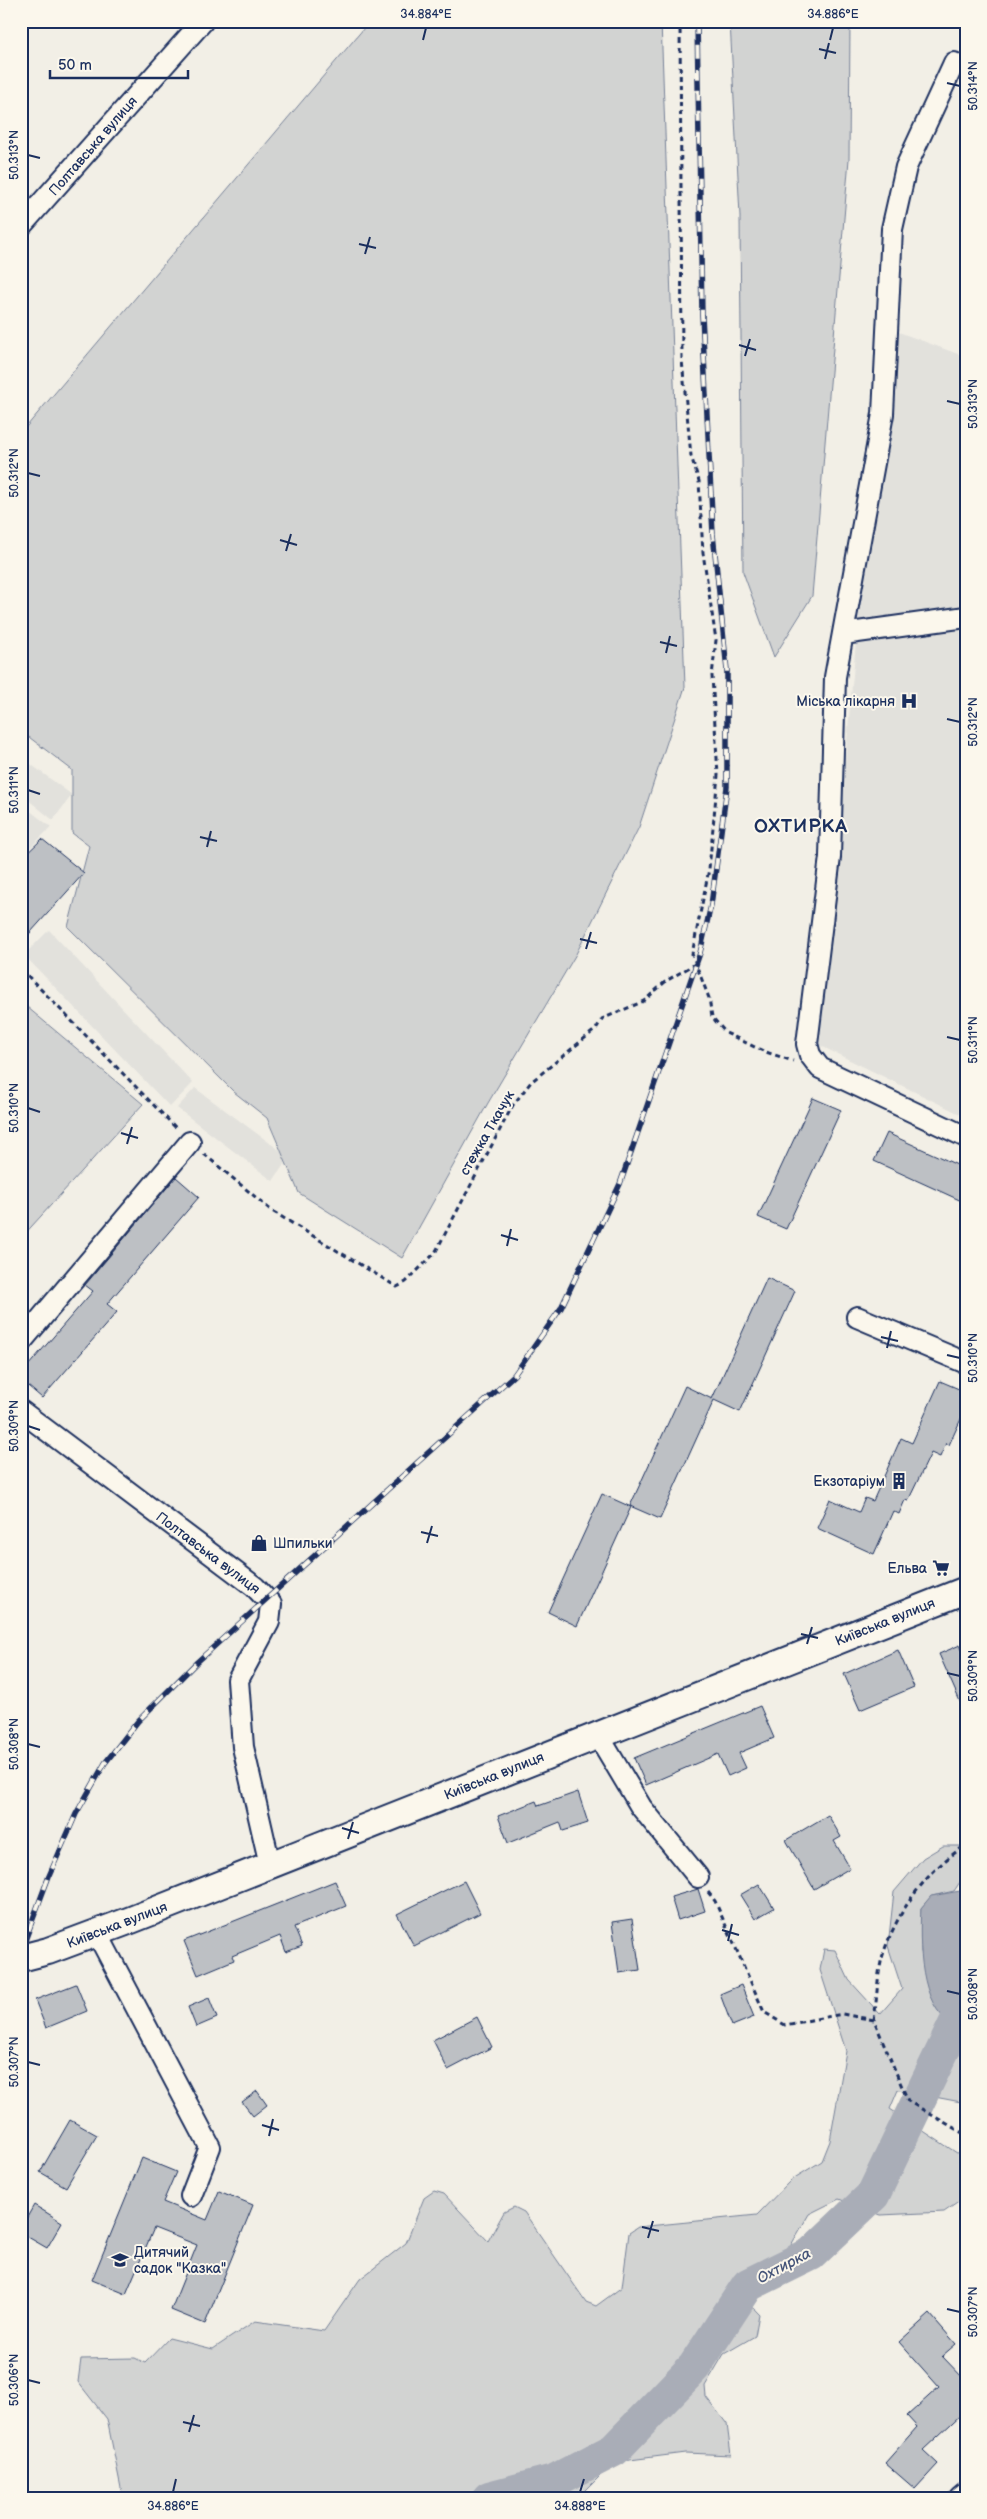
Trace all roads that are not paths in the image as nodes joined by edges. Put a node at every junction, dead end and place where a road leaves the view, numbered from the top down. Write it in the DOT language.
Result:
graph roads {
  1 [pos="204,21"];
  2 [pos="954,63"];
  3 [pos="21,226"];
  4 [pos="966,617"];
  5 [pos="843,634"];
  6 [pos="966,1138"];
  7 [pos="190,1142"];
  8 [pos="857,1317"];
  9 [pos="21,1342"];
  10 [pos="966,1364"];
  11 [pos="21,1411"];
  12 [pos="965,1590"];
  13 [pos="598,1735"];
  14 [pos="270,1865"];
  15 [pos="698,1877"];
  16 [pos="97,1933"];
  17 [pos="21,1958"];
  18 [pos="191,2196"];
  19 [pos="966,2493"];
  20 [pos="960,2498"];
  1 -- 3 [label="street, Полтавська вулиця"];
  2 -- 5 [label="street"];
  4 -- 5 [label="street"];
  5 -- 6 [label="street"];
  7 -- 9 [label="street"];
  8 -- 10 [label="street"];
  11 -- 14 [label="street, Полтавська вулиця"];
  12 -- 13 [label="main road, Київська вулиця"];
  13 -- 14 [label="main road, Київська вулиця"];
  13 -- 15 [label="street"];
  14 -- 16 [label="main road, Київська вулиця"];
  16 -- 17 [label="main road, Київська вулиця"];
  16 -- 18 [label="street"];
  19 -- 20 [label="street"];
}
